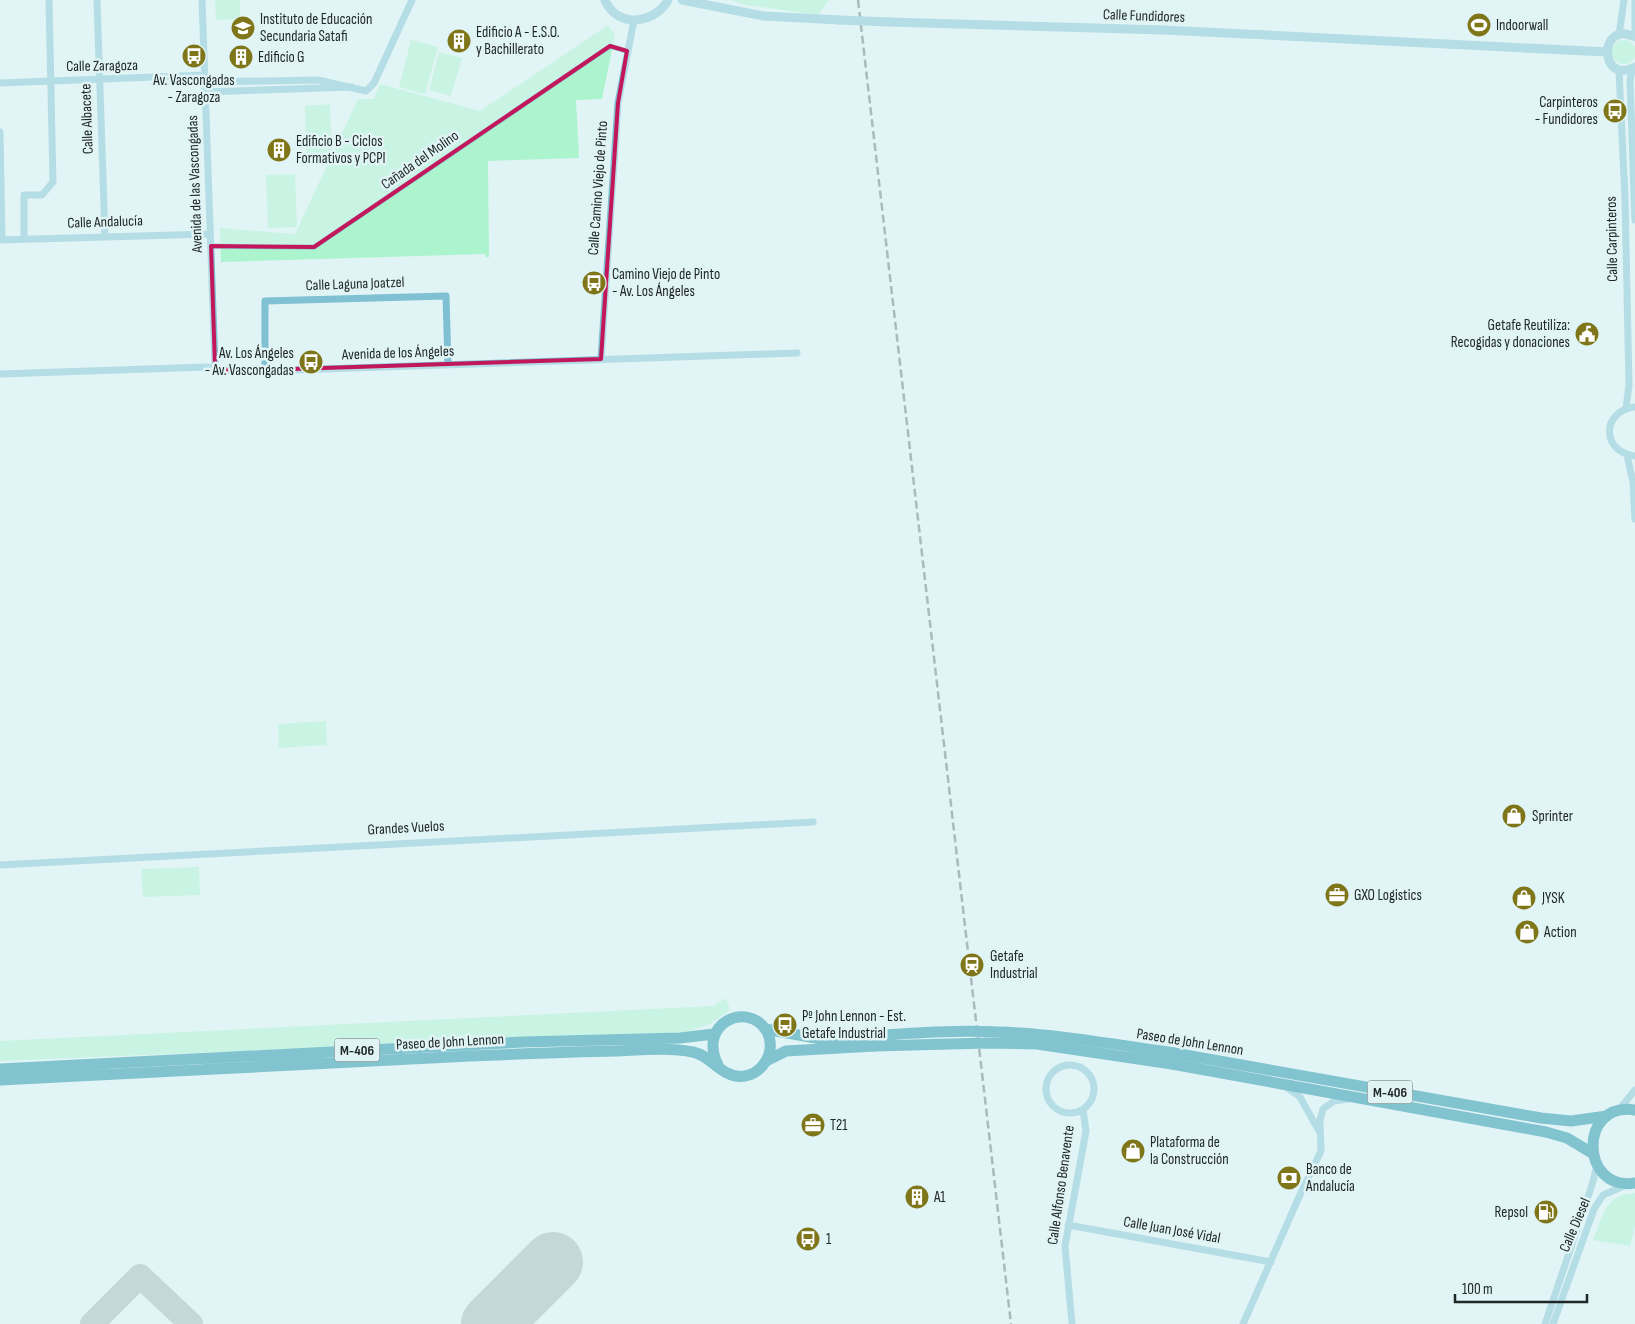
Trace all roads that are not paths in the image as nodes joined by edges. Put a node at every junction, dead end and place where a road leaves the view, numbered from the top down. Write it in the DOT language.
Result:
graph roads {
  1 [pos="49,0"];
  2 [pos="97,0"];
  3 [pos="202,0"];
  4 [pos="412,0"];
  5 [pos="605,0"];
  6 [pos="668,0"];
  7 [pos="682,0"];
  8 [pos="1624,0"];
  9 [pos="1635,0"];
  10 [pos="634,20"];
  11 [pos="1635,33"];
  12 [pos="1619,35"];
  13 [pos="1635,37"];
  14 [pos="627,50"];
  15 [pos="1607,52"];
  16 [pos="1634,68"];
  17 [pos="1619,70"];
  18 [pos="100,79"];
  19 [pos="205,79"];
  20 [pos="51,81"];
  21 [pos="0,83"];
  22 [pos="352,87"];
  23 [pos="205,92"];
  24 [pos="0,132"];
  25 [pos="1635,220"];
  26 [pos="1635,232"];
  27 [pos="1626,233"];
  28 [pos="210,234"];
  29 [pos="105,236"];
  30 [pos="24,239"];
  31 [pos="1,240"];
  32 [pos="211,246"];
  33 [pos="797,353"];
  34 [pos="601,359"];
  35 [pos="448,365"];
  36 [pos="215,367"];
  37 [pos="265,370"];
  38 [pos="0,374"];
  39 [pos="1635,407"];
  40 [pos="1626,408"];
  41 [pos="1631,456"];
  42 [pos="1635,519"];
  43 [pos="813,822"];
  44 [pos="0,865"];
  45 [pos="766,1030"];
  46 [pos="714,1034"];
  47 [pos="820,1044"];
  48 [pos="1173,1059"];
  49 [pos="768,1060"];
  50 [pos="718,1065"];
  51 [pos="0,1069"];
  52 [pos="0,1080"];
  53 [pos="1276,1081"];
  54 [pos="1635,1090"];
  55 [pos="1359,1098"];
  56 [pos="1083,1110"];
  57 [pos="1635,1110"];
  58 [pos="1618,1111"];
  59 [pos="1607,1116"];
  60 [pos="1322,1136"];
  61 [pos="1592,1153"];
  62 [pos="1596,1165"];
  63 [pos="1633,1183"];
  64 [pos="1068,1226"];
  65 [pos="1270,1262"];
  66 [pos="1072,1324"];
  67 [pos="1243,1324"];
  68 [pos="1545,1324"];
  69 [pos="1553,1324"];
  1 -- 20 [label="street"];
  2 -- 18 [label="street, Calle Albacete"];
  3 -- 19 [label="street, Avenida de las Vascongadas"];
  4 -- 22 [label="street, Calle Zaragoza"];
  5 -- 10 [label="street"];
  6 -- 10 [label="street"];
  7 -- 15 [label="street, Calle Fundidores, bridge"];
  8 -- 12 [label="street"];
  9 -- 11 [label="street"];
  10 -- 14 [label="street, Calle Camino Viejo de Pinto"];
  12 -- 13 [label="street"];
  12 -- 15 [label="street"];
  14 -- 32 [label="street, Cañada del Molino"];
  14 -- 34 [label="street, Calle Camino Viejo de Pinto"];
  15 -- 17 [label="street"];
  16 -- 17 [label="street"];
  16 -- 25 [label="street, Calle Carpinteros"];
  17 -- 27 [label="street, Calle Carpinteros"];
  18 -- 19 [label="street, Calle Zaragoza"];
  18 -- 20 [label="street, Calle Zaragoza"];
  18 -- 29 [label="street, Calle Albacete"];
  19 -- 22 [label="street, Calle Zaragoza"];
  19 -- 23 [label="street, Avenida de las Vascongadas"];
  20 -- 21 [label="street, Calle Zaragoza"];
  20 -- 30 [label="street"];
  22 -- 23 [label="street, Calle Zaragoza"];
  23 -- 28 [label="street, Avenida de las Vascongadas"];
  24 -- 31 [label="street"];
  26 -- 27 [label="street"];
  27 -- 40 [label="street, Calle Carpinteros"];
  28 -- 29 [label="street, Calle Andalucía"];
  28 -- 32 [label="street, Avenida de las Vascongadas"];
  29 -- 30 [label="street, Calle Andalucía"];
  30 -- 31 [label="street, Calle Andalucía"];
  32 -- 36 [label="street, Avenida de las Vascongadas"];
  33 -- 34 [label="street, Avenida de los Ángeles"];
  34 -- 35 [label="street, Avenida de los Ángeles"];
  35 -- 37 [label="street, Avenida de los Ángeles"];
  35 -- 37 [label="street, Calle Laguna Joatzel"];
  36 -- 37 [label="street, Avenida de los Ángeles"];
  36 -- 38 [label="street, Avenida de los Ángeles"];
  39 -- 40 [label="street"];
  40 -- 41 [label="street"];
  41 -- 42 [label="street"];
  43 -- 44 [label="street, Grandes Vuelos"];
  45 -- 46 [label="highway, M-406"];
  45 -- 47 [label="highway, Paseo de John Lennon / M-406"];
  45 -- 49 [label="highway"];
  46 -- 50 [label="highway"];
  46 -- 51 [label="highway, Paseo de John Lennon / M-406"];
  47 -- 48 [label="highway, Paseo de John Lennon / M-406, bridge"];
  47 -- 49 [label="highway, Paseo de John Lennon / M-406"];
  48 -- 53 [label="highway, Paseo de John Lennon / M-406"];
  48 -- 59 [label="highway, Paseo de John Lennon / M-406"];
  49 -- 50 [label="highway, M-406"];
  50 -- 52 [label="highway, Paseo de John Lennon / M-406"];
  53 -- 55 [label="highway, Paseo de John Lennon / M-406"];
  53 -- 60 [label="street"];
  54 -- 58 [label="street"];
  55 -- 60 [label="street"];
  55 -- 61 [label="highway, Paseo de John Lennon / M-406"];
  56 -- 56 [label="street"];
  56 -- 64 [label="street, Calle Alfonso Benavente"];
  57 -- 58 [label="highway, M-406"];
  58 -- 59 [label="highway, M-406"];
  59 -- 61 [label="highway"];
  60 -- 65 [label="street"];
  61 -- 62 [label="highway"];
  62 -- 63 [label="highway"];
  62 -- 68 [label="street, Calle Diesel"];
  63 -- 69 [label="street, Calle Diesel"];
  64 -- 65 [label="street, Calle Juan José Vidal"];
  64 -- 66 [label="street, Calle Alfonso Benavente"];
  65 -- 67 [label="street"];
}
